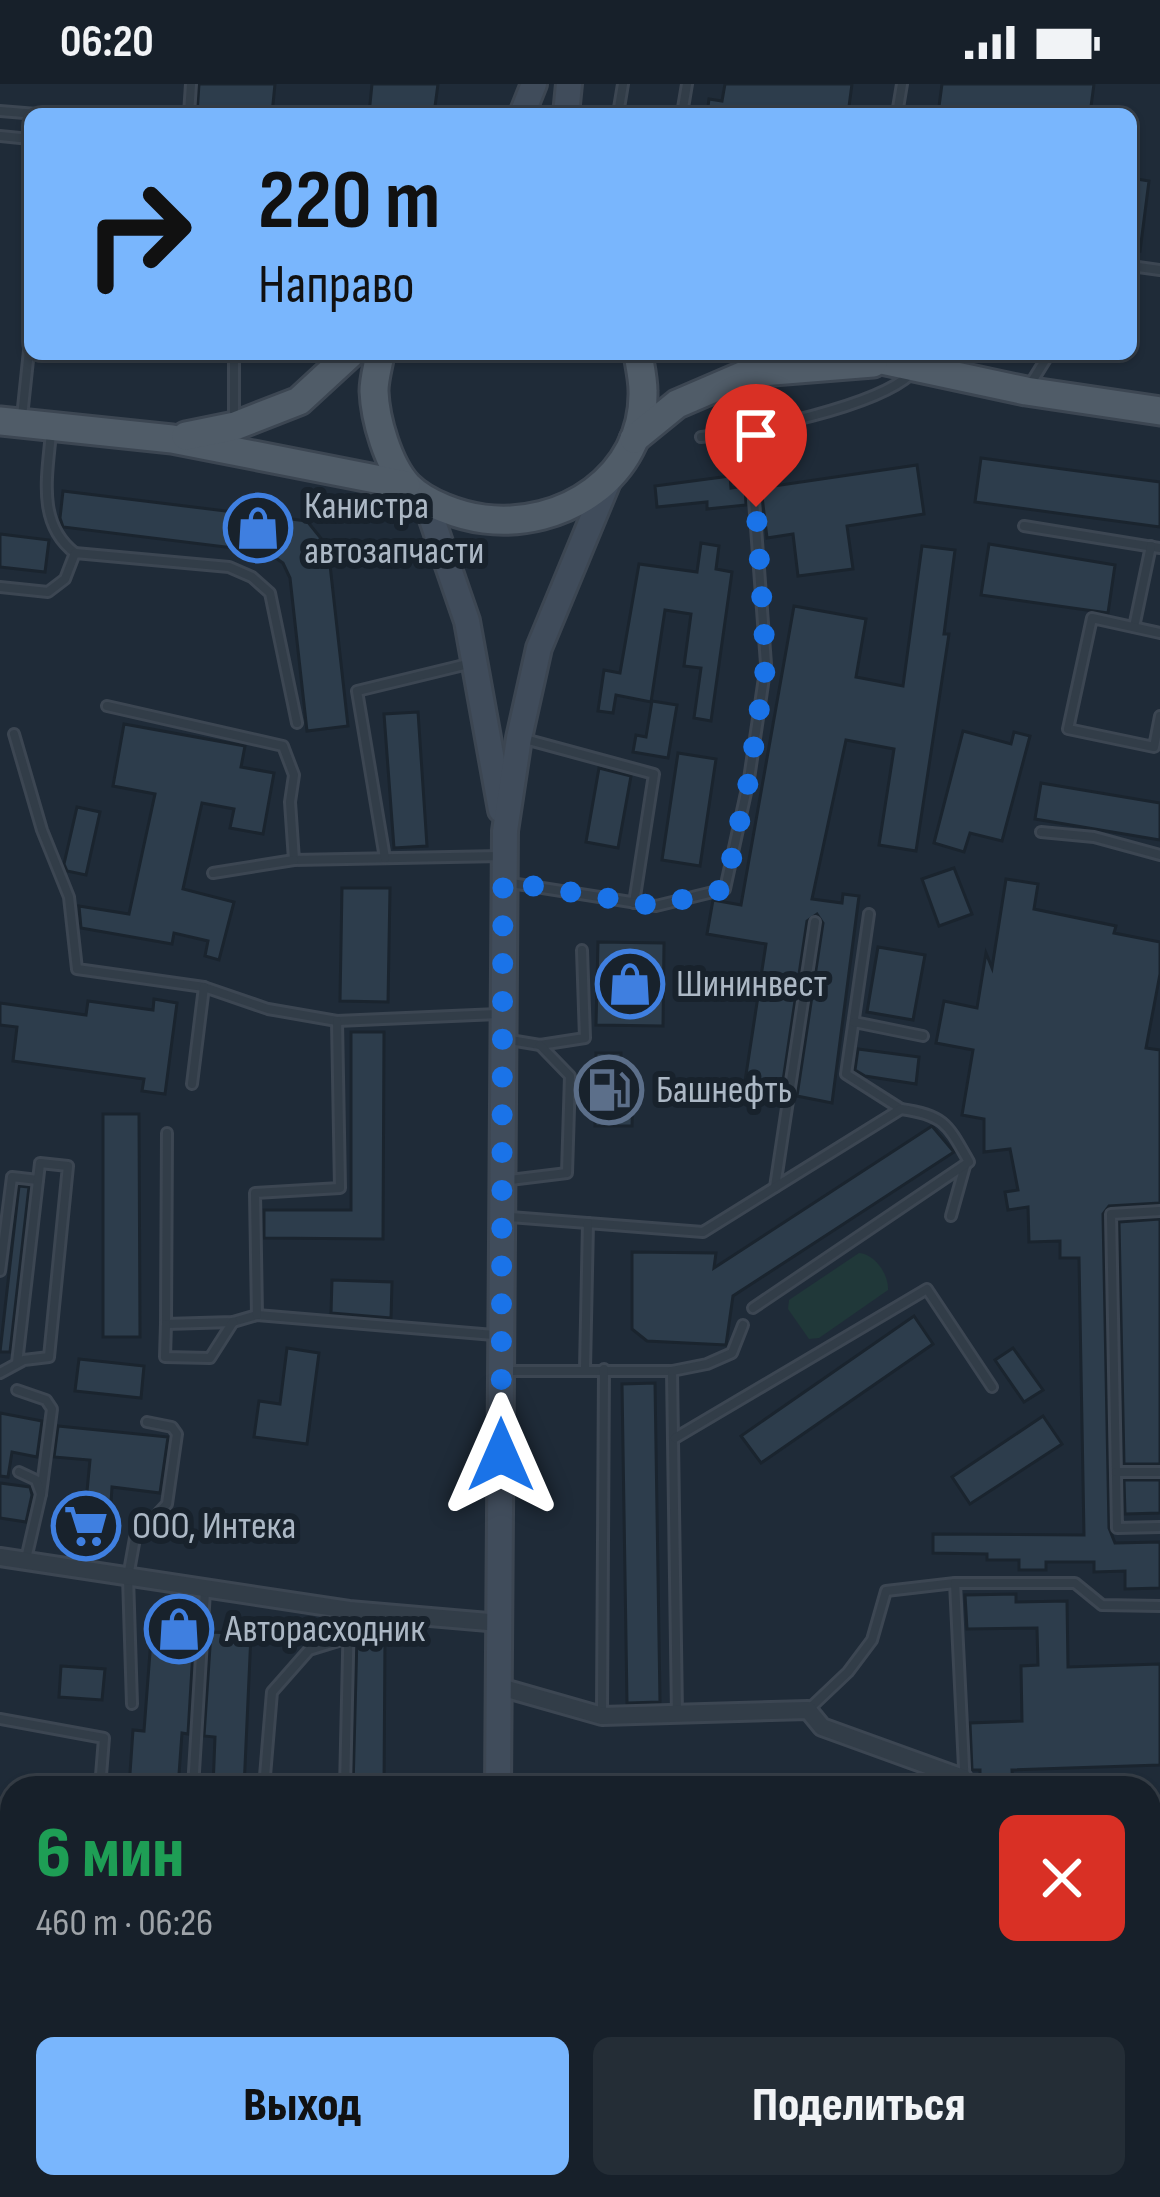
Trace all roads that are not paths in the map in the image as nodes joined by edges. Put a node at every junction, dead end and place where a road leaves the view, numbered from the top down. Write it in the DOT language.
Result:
graph roads {
  1 [pos="28,360"];
  2 [pos="235,360"];
  3 [pos="343,360"];
  4 [pos="379,360"];
  5 [pos="639,360"];
  6 [pos="1045,360"];
  7 [pos="898,361"];
  8 [pos="1026,391"];
  9 [pos="1160,411"];
  10 [pos="11,423"];
  11 [pos="235,426"];
  12 [pos="52,428"];
  13 [pos="749,432"];
  14 [pos="701,437"];
  15 [pos="172,439"];
  16 [pos="634,439"];
  17 [pos="610,478"];
  18 [pos="416,492"];
  19 [pos="1024,526"];
  20 [pos="1156,547"];
  21 [pos="75,553"];
  22 [pos="0,587"];
  23 [pos="1134,627"];
  24 [pos="1160,633"];
  25 [pos="475,662"];
  26 [pos="107,706"];
  27 [pos="1160,716"];
  28 [pos="297,723"];
  29 [pos="14,734"];
  30 [pos="519,738"];
  31 [pos="1041,832"];
  32 [pos="1160,855"];
  33 [pos="504,856"];
  34 [pos="385,858"];
  35 [pos="294,860"];
  36 [pos="213,873"];
  37 [pos="634,903"];
  38 [pos="869,914"];
  39 [pos="815,922"];
  40 [pos="582,950"];
  41 [pos="204,987"];
  42 [pos="337,1021"];
  43 [pos="854,1022"];
  44 [pos="503,1026"];
  45 [pos="923,1036"];
  46 [pos="540,1046"];
  47 [pos="192,1084"];
  48 [pos="901,1109"];
  49 [pos="167,1133"];
  50 [pos="966,1164"];
  51 [pos="38,1180"];
  52 [pos="502,1180"];
  53 [pos="775,1187"];
  54 [pos="1160,1211"];
  55 [pos="951,1216"];
  56 [pos="502,1217"];
  57 [pos="588,1223"];
  58 [pos="0,1270"];
  59 [pos="753,1308"];
  60 [pos="256,1316"];
  61 [pos="233,1322"];
  62 [pos="166,1324"];
  63 [pos="743,1324"];
  64 [pos="502,1335"];
  65 [pos="17,1363"];
  66 [pos="604,1369"];
  67 [pos="585,1370"];
  68 [pos="502,1371"];
  69 [pos="672,1371"];
  70 [pos="0,1372"];
  71 [pos="992,1387"];
  72 [pos="17,1390"];
  73 [pos="147,1422"];
  74 [pos="674,1439"];
  75 [pos="19,1472"];
  76 [pos="1116,1472"];
  77 [pos="1160,1472"];
  78 [pos="41,1494"];
  79 [pos="1160,1527"];
  80 [pos="0,1557"];
  81 [pos="26,1561"];
  82 [pos="128,1577"];
  83 [pos="955,1582"];
  84 [pos="206,1589"];
  85 [pos="1160,1606"];
  86 [pos="349,1610"];
  87 [pos="500,1623"];
  88 [pos="348,1638"];
  89 [pos="500,1688"];
  90 [pos="132,1704"];
  91 [pos="808,1710"];
  92 [pos="602,1716"];
  93 [pos="677,1716"];
  94 [pos="0,1719"];
  95 [pos="101,1776"];
  96 [pos="194,1776"];
  97 [pos="265,1776"];
  98 [pos="345,1776"];
  99 [pos="498,1776"];
  100 [pos="946,1776"];
  101 [pos="964,1776"];
  1 -- 10 [label="lane"];
  2 -- 11 [label="lane"];
  3 -- 11 [label="main road"];
  4 -- 18 [label="main road"];
  5 -- 16 [label="main road"];
  6 -- 8 [label="lane"];
  7 -- 8 [label="main road"];
  7 -- 13 [label="lane"];
  7 -- 16 [label="main road"];
  8 -- 9 [label="main road"];
  10 -- 12 [label="main road"];
  11 -- 15 [label="main road"];
  12 -- 15 [label="main road"];
  12 -- 21 [label="lane"];
  13 -- 14 [label="lane"];
  13 -- 37 [label="lane"];
  15 -- 18 [label="main road"];
  16 -- 17 [label="main road"];
  17 -- 18 [label="main road"];
  17 -- 30 [label="main road"];
  18 -- 25 [label="main road"];
  19 -- 20 [label="lane"];
  20 -- 23 [label="lane"];
  21 -- 22 [label="lane"];
  21 -- 28 [label="lane"];
  23 -- 24 [label="lane"];
  23 -- 27 [label="lane"];
  25 -- 33 [label="main road"];
  25 -- 34 [label="lane"];
  26 -- 35 [label="lane"];
  29 -- 41 [label="lane"];
  30 -- 33 [label="main road"];
  30 -- 37 [label="lane"];
  31 -- 32 [label="lane"];
  33 -- 34 [label="lane"];
  33 -- 37 [label="lane"];
  33 -- 44 [label="main road"];
  34 -- 35 [label="lane"];
  35 -- 36 [label="lane"];
  38 -- 43 [label="lane"];
  39 -- 53 [label="lane"];
  40 -- 46 [label="lane"];
  41 -- 42 [label="lane"];
  41 -- 47 [label="lane"];
  42 -- 44 [label="lane"];
  42 -- 60 [label="lane"];
  43 -- 45 [label="lane"];
  43 -- 48 [label="lane"];
  44 -- 46 [label="lane"];
  44 -- 52 [label="main road"];
  46 -- 52 [label="lane"];
  48 -- 50 [label="lane"];
  48 -- 53 [label="lane"];
  49 -- 62 [label="lane"];
  50 -- 55 [label="lane"];
  50 -- 59 [label="lane"];
  51 -- 58 [label="lane"];
  51 -- 65 [label="lane"];
  51 -- 65 [label="lane"];
  52 -- 56 [label="main road"];
  53 -- 57 [label="lane"];
  54 -- 76 [label="lane"];
  56 -- 57 [label="lane"];
  56 -- 64 [label="main road"];
  57 -- 67 [label="lane"];
  60 -- 61 [label="lane"];
  60 -- 64 [label="lane"];
  61 -- 62 [label="lane"];
  61 -- 62 [label="lane"];
  63 -- 69 [label="lane"];
  64 -- 68 [label="main road"];
  65 -- 70 [label="lane"];
  66 -- 67 [label="lane"];
  66 -- 69 [label="lane"];
  66 -- 92 [label="lane"];
  67 -- 68 [label="lane"];
  68 -- 87 [label="main road"];
  69 -- 74 [label="lane"];
  71 -- 74 [label="lane"];
  72 -- 78 [label="lane"];
  73 -- 82 [label="lane"];
  74 -- 93 [label="lane"];
  75 -- 78 [label="lane"];
  76 -- 77 [label="lane"];
  76 -- 79 [label="lane"];
  78 -- 81 [label="lane"];
  80 -- 81 [label="street"];
  81 -- 82 [label="street"];
  82 -- 84 [label="street"];
  82 -- 90 [label="lane"];
  83 -- 85 [label="lane"];
  83 -- 91 [label="lane"];
  83 -- 101 [label="lane"];
  84 -- 86 [label="street"];
  84 -- 96 [label="lane"];
  86 -- 87 [label="street"];
  86 -- 88 [label="lane"];
  87 -- 89 [label="main road"];
  88 -- 97 [label="lane"];
  88 -- 98 [label="lane"];
  89 -- 92 [label="street"];
  89 -- 99 [label="main road"];
  91 -- 93 [label="street"];
  91 -- 100 [label="street"];
  92 -- 93 [label="street"];
  94 -- 95 [label="lane"];
}
